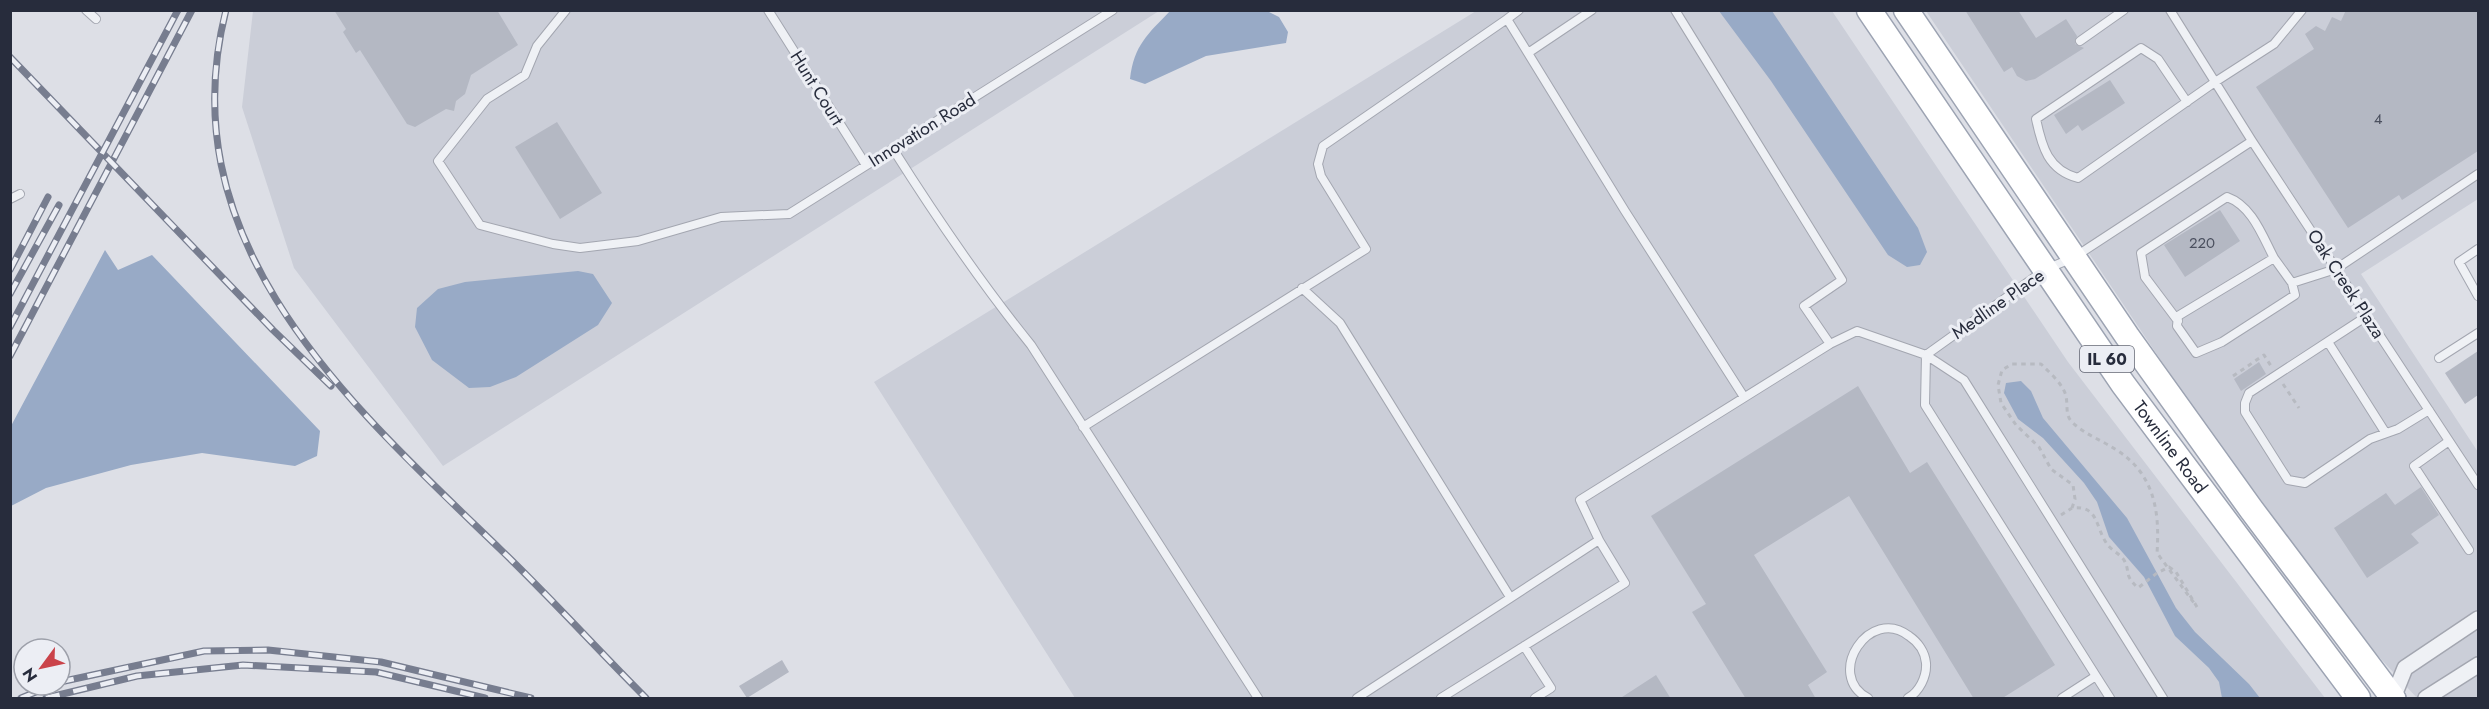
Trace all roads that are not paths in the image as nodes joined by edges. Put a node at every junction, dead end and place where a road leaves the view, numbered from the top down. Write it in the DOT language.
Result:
graph roads {
  1 [pos="86,10"];
  2 [pos="566,10"];
  3 [pos="768,10"];
  4 [pos="1113,10"];
  5 [pos="1519,10"];
  6 [pos="1592,10"];
  7 [pos="1675,10"];
  8 [pos="1869,10"];
  9 [pos="1906,10"];
  10 [pos="2124,10"];
  11 [pos="2170,10"];
  12 [pos="2302,10"];
  13 [pos="96,19"];
  14 [pos="1507,19"];
  15 [pos="2080,40"];
  16 [pos="1528,53"];
  17 [pos="2215,82"];
  18 [pos="2187,102"];
  19 [pos="2252,141"];
  20 [pos="893,148"];
  21 [pos="866,165"];
  22 [pos="2478,174"];
  23 [pos="20,194"];
  24 [pos="10,199"];
  25 [pos="2478,249"];
  26 [pos="2073,258"];
  27 [pos="2274,258"];
  28 [pos="2046,269"];
  29 [pos="2336,269"];
  30 [pos="2292,283"];
  31 [pos="1302,288"];
  32 [pos="2478,296"];
  33 [pos="2367,316"];
  34 [pos="2178,321"];
  35 [pos="2478,333"];
  36 [pos="2328,342"];
  37 [pos="1830,344"];
  38 [pos="1926,356"];
  39 [pos="2439,358"];
  40 [pos="1744,397"];
  41 [pos="2429,410"];
  42 [pos="1083,426"];
  43 [pos="2385,432"];
  44 [pos="2449,441"];
  45 [pos="2478,485"];
  46 [pos="1599,540"];
  47 [pos="2469,550"];
  48 [pos="1510,597"];
  49 [pos="2478,619"];
  50 [pos="1524,646"];
  51 [pos="2478,665"];
  52 [pos="2096,676"];
  53 [pos="1911,698"];
  54 [pos="2393,698"];
  55 [pos="1258,699"];
  56 [pos="1357,699"];
  57 [pos="1441,699"];
  58 [pos="1535,699"];
  59 [pos="1868,699"];
  60 [pos="2062,699"];
  61 [pos="2110,699"];
  62 [pos="2163,699"];
  63 [pos="2358,699"];
  64 [pos="2405,699"];
  65 [pos="2426,699"];
  1 -- 13 [label="lane"];
  2 -- 21 [label="lane, Innovation Road"];
  3 -- 21 [label="lane, Hunt Court"];
  4 -- 20 [label="lane, Innovation Road"];
  5 -- 14 [label="lane"];
  6 -- 16 [label="lane"];
  7 -- 37 [label="lane"];
  8 -- 28 [label="main road, Townline Road / IL 60"];
  9 -- 26 [label="main road, Townline Road / IL 60"];
  10 -- 15 [label="lane"];
  11 -- 17 [label="lane, Oak Creek Plaza"];
  12 -- 17 [label="lane"];
  14 -- 16 [label="lane"];
  14 -- 31 [label="lane"];
  16 -- 40 [label="lane"];
  17 -- 18 [label="lane"];
  17 -- 19 [label="lane, Oak Creek Plaza"];
  18 -- 18 [label="lane"];
  19 -- 26 [label="lane, Medline Place"];
  19 -- 29 [label="lane, Oak Creek Plaza"];
  20 -- 21 [label="lane, Innovation Road"];
  20 -- 42 [label="lane"];
  22 -- 29 [label="lane"];
  23 -- 24 [label="lane"];
  25 -- 32 [label="lane"];
  26 -- 28 [label="lane, Medline Place"];
  26 -- 54 [label="main road, Townline Road / IL 60"];
  27 -- 30 [label="lane"];
  27 -- 34 [label="lane"];
  27 -- 34 [label="lane"];
  28 -- 38 [label="lane, Medline Place"];
  28 -- 63 [label="main road, Townline Road / IL 60"];
  29 -- 30 [label="lane"];
  29 -- 33 [label="lane, Oak Creek Plaza"];
  30 -- 34 [label="lane"];
  31 -- 42 [label="lane"];
  31 -- 48 [label="lane"];
  33 -- 36 [label="lane"];
  33 -- 41 [label="lane, Oak Creek Plaza"];
  35 -- 39 [label="lane"];
  36 -- 43 [label="lane"];
  36 -- 43 [label="lane"];
  37 -- 38 [label="lane"];
  37 -- 40 [label="lane"];
  38 -- 52 [label="lane"];
  38 -- 62 [label="lane"];
  40 -- 46 [label="lane"];
  41 -- 43 [label="lane"];
  41 -- 44 [label="lane, Oak Creek Plaza"];
  42 -- 55 [label="lane"];
  44 -- 45 [label="lane, Oak Creek Plaza"];
  44 -- 47 [label="lane"];
  46 -- 48 [label="lane"];
  46 -- 50 [label="lane"];
  48 -- 56 [label="lane"];
  49 -- 54 [label="street"];
  50 -- 57 [label="lane"];
  50 -- 58 [label="lane"];
  51 -- 65 [label="street"];
  52 -- 60 [label="lane"];
  52 -- 61 [label="lane"];
  53 -- 59 [label="lane"];
  54 -- 64 [label="street"];
}
